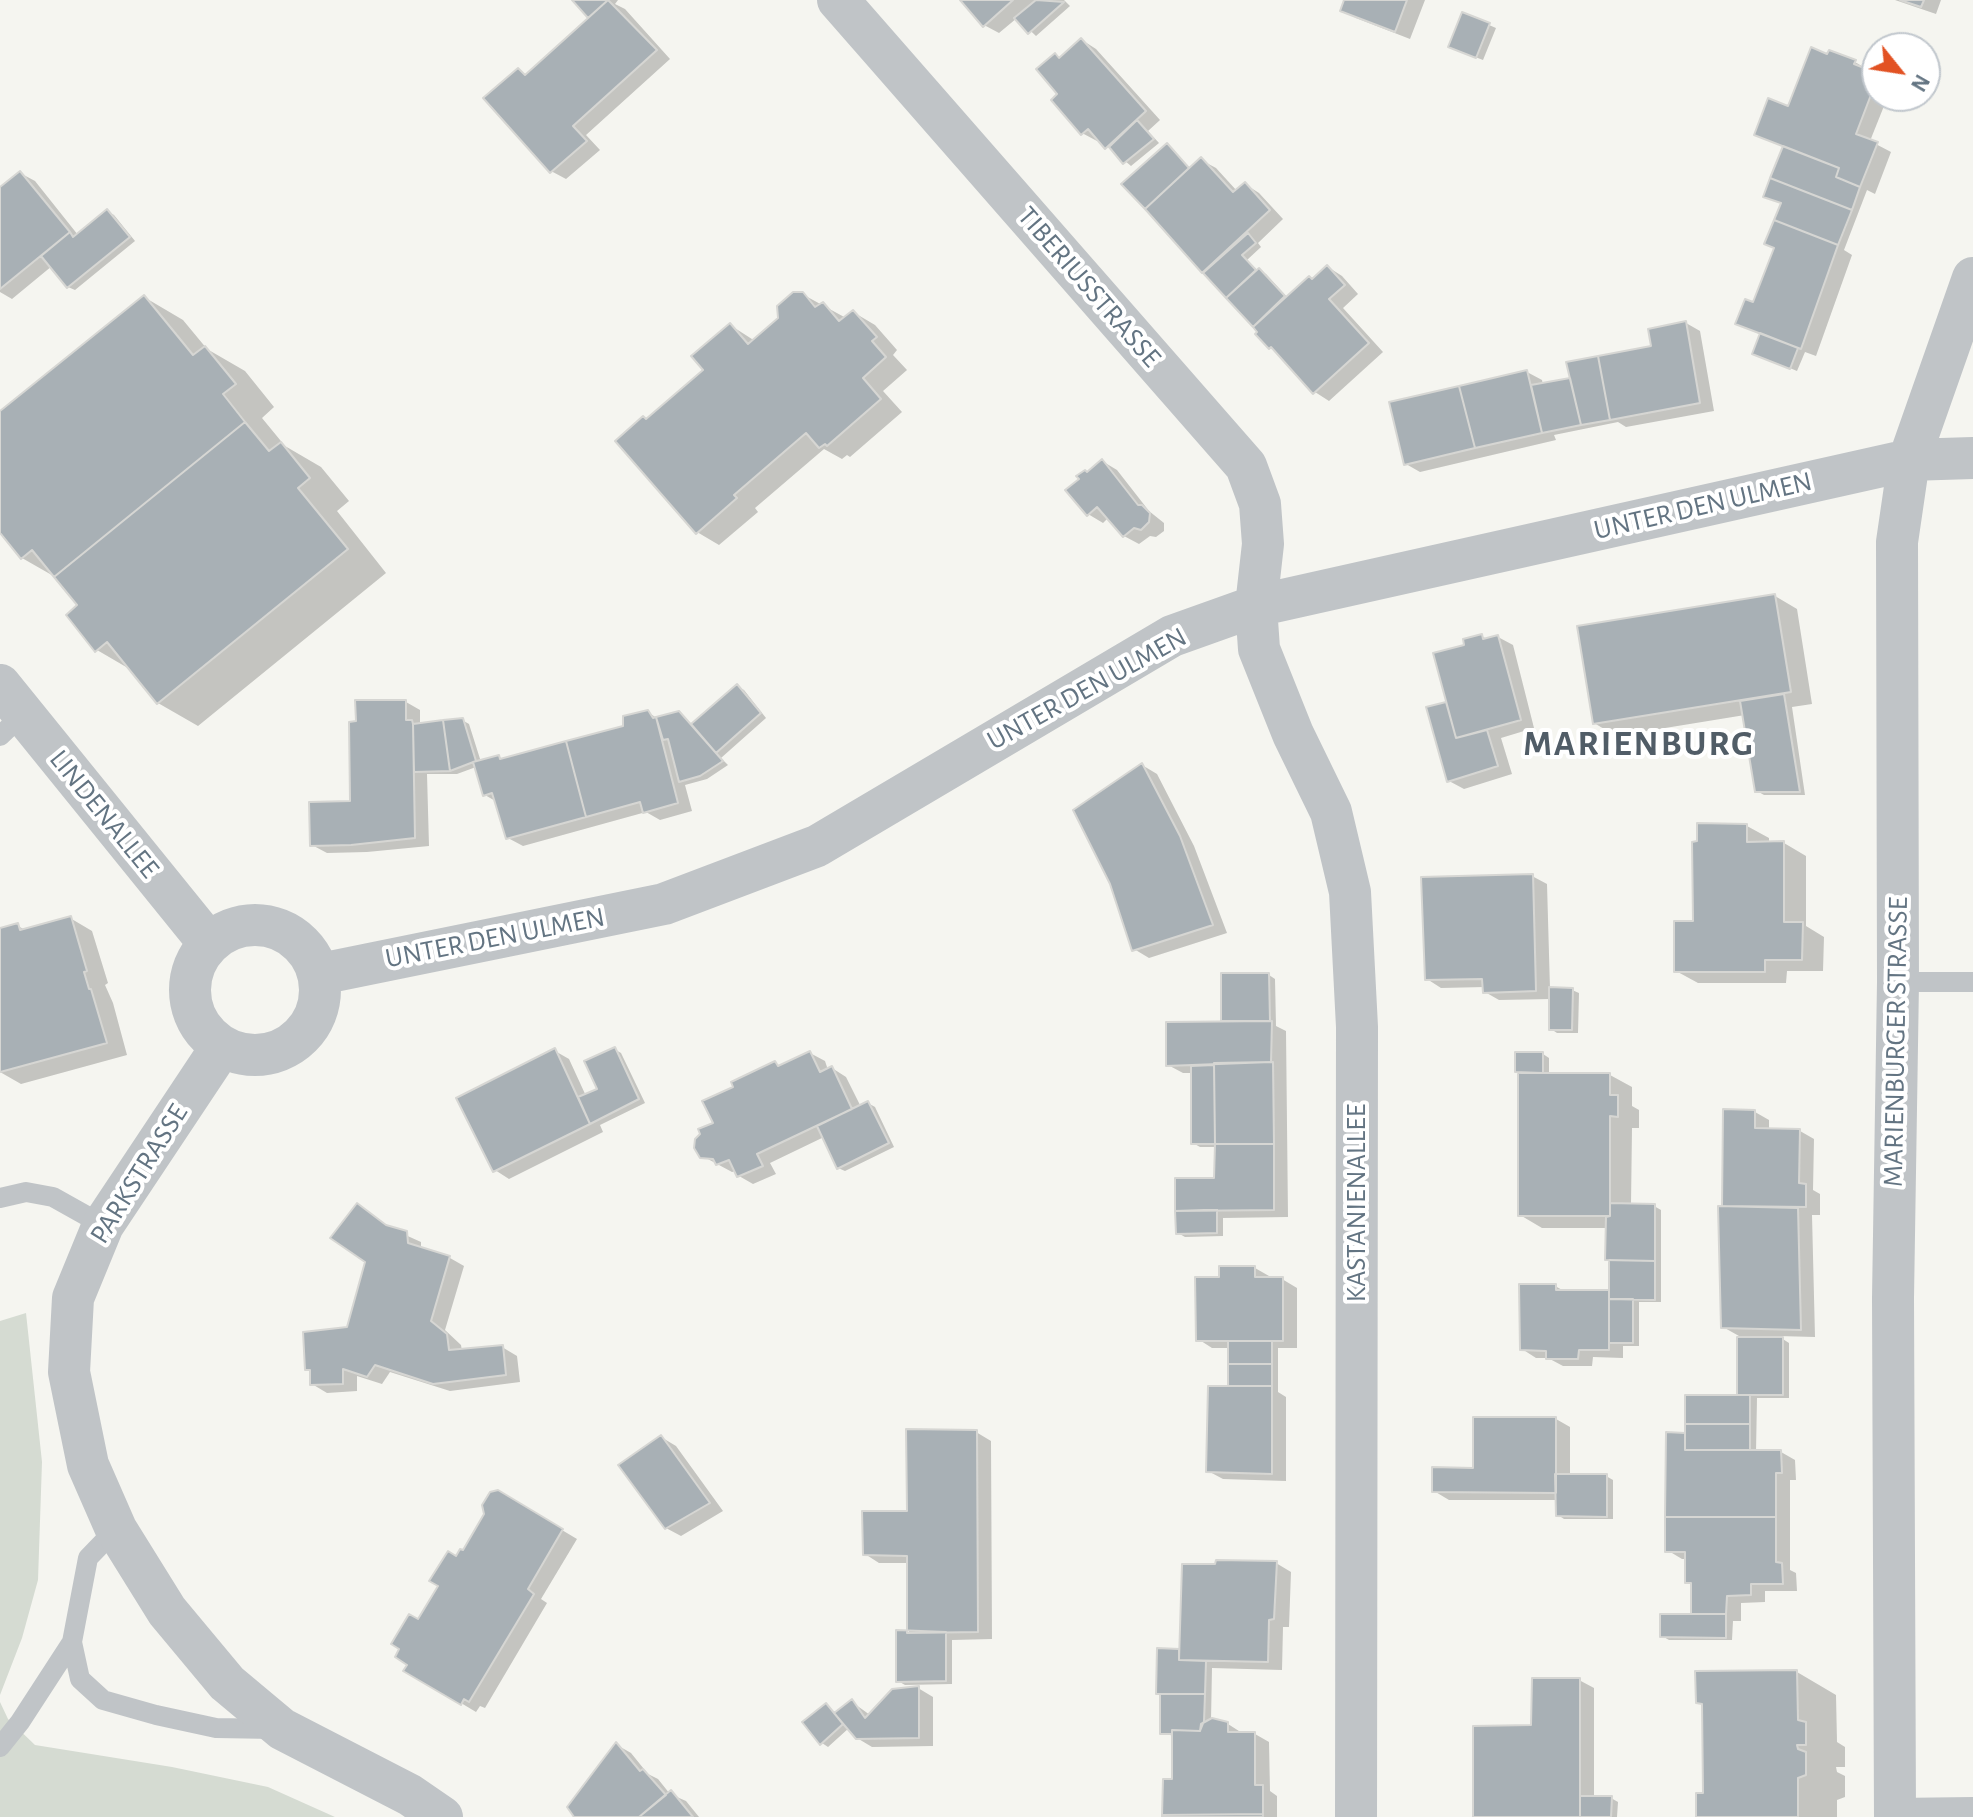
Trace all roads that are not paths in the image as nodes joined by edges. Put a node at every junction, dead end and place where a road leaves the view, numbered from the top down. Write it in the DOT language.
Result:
graph roads {
  1 [pos="838,0"];
  2 [pos="1973,278"];
  3 [pos="1973,458"];
  4 [pos="1909,460"];
  5 [pos="1256,606"];
  6 [pos="8,712"];
  7 [pos="208,942"];
  8 [pos="320,974"];
  9 [pos="1898,982"];
  10 [pos="1973,982"];
  11 [pos="222,1046"];
  12 [pos="0,1198"];
  13 [pos="103,1225"];
  14 [pos="116,1529"];
  15 [pos="72,1642"];
  16 [pos="282,1729"];
  17 [pos="0,1747"];
  18 [pos="1973,1807"];
  19 [pos="1895,1812"];
  20 [pos="442,1817"];
  21 [pos="1356,1817"];
  1 -- 5 [label="street, TIBERIUSSTRASSE"];
  2 -- 4 [label="street, MARIENBURGER STRASSE"];
  3 -- 4 [label="street, UNTER DEN ULMEN"];
  4 -- 5 [label="street, UNTER DEN ULMEN"];
  4 -- 9 [label="street, MARIENBURGER STRASSE"];
  5 -- 8 [label="street, UNTER DEN ULMEN"];
  5 -- 21 [label="street, KASTANIENALLEE"];
  6 -- 7 [label="street, LINDENALLEE"];
  7 -- 8 [label="street"];
  7 -- 11 [label="street"];
  8 -- 11 [label="street"];
  9 -- 10 [label="lane"];
  9 -- 19 [label="street, MARIENBURGER STRASSE"];
  11 -- 13 [label="street, PARKSTRASSE"];
  12 -- 13 [label="lane"];
  13 -- 14 [label="street, PARKSTRASSE"];
  14 -- 15 [label="lane"];
  14 -- 16 [label="street, PARKSTRASSE"];
  15 -- 16 [label="lane"];
  15 -- 17 [label="lane"];
  16 -- 20 [label="street, PARKSTRASSE"];
  18 -- 19 [label="lane"];
}
